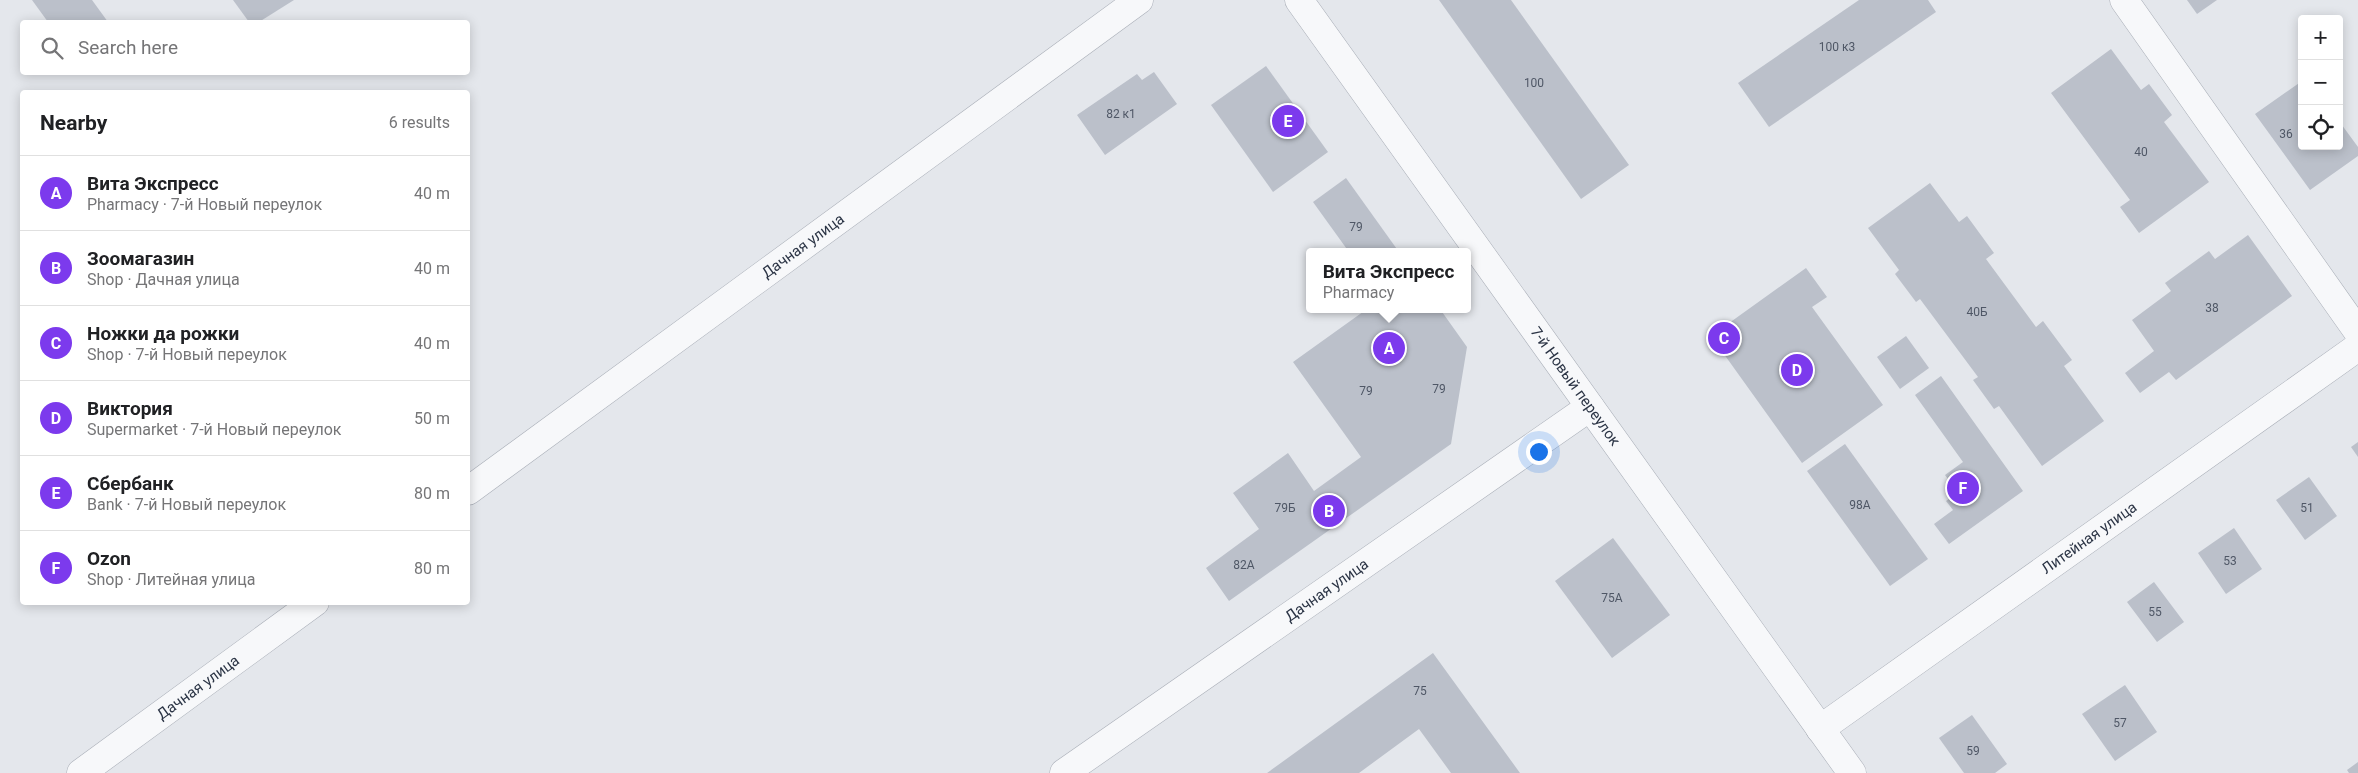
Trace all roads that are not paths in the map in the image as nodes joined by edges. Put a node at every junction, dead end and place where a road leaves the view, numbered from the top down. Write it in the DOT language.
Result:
graph roads {
  1 [pos="1139,0"];
  2 [pos="1299,0"];
  3 [pos="2124,0"];
  4 [pos="2358,332"];
  5 [pos="2358,347"];
  6 [pos="1590,407"];
  7 [pos="470,490"];
  8 [pos="311,605"];
  9 [pos="1820,729"];
  10 [pos="81,773"];
  11 [pos="1064,773"];
  12 [pos="1852,773"];
  1 -- 7 [label="street, Дачная улица"];
  2 -- 6 [label="street, 7-й Новый переулок"];
  3 -- 4 [label="street"];
  5 -- 9 [label="street, Литейная улица"];
  6 -- 9 [label="street, 7-й Новый переулок"];
  6 -- 11 [label="street, Дачная улица"];
  8 -- 10 [label="street, Дачная улица"];
  9 -- 12 [label="street, 7-й Новый переулок"];
}
